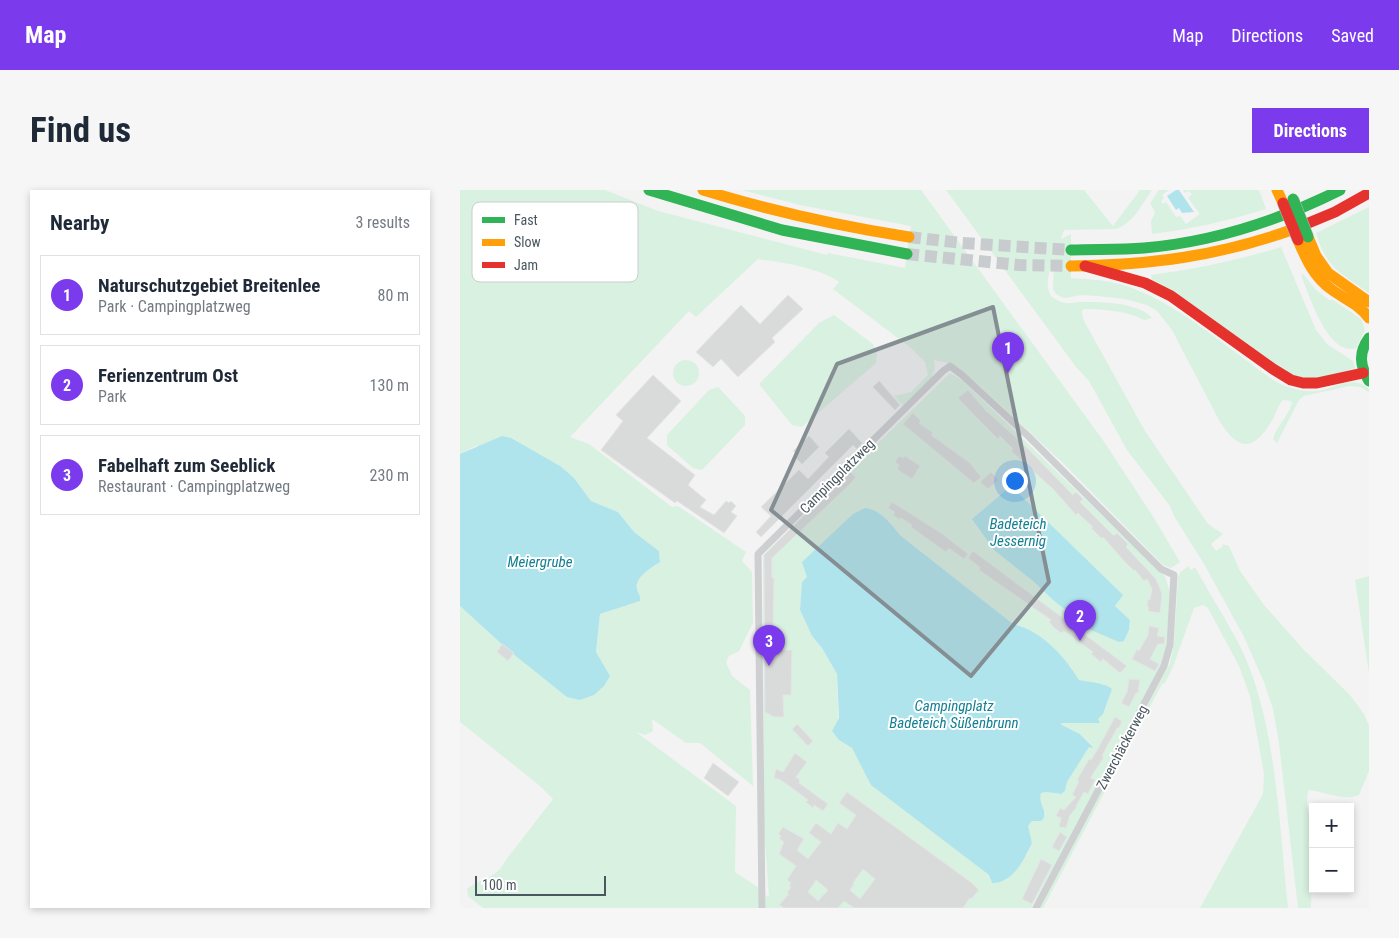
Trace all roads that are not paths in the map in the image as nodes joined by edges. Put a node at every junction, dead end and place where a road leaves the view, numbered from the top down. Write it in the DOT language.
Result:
graph roads {
  1 [pos="650,190"];
  2 [pos="703,190"];
  3 [pos="1277,190"];
  4 [pos="1340,190"];
  5 [pos="1369,194"];
  6 [pos="1288,197"];
  7 [pos="909,237"];
  8 [pos="1303,238"];
  9 [pos="1072,250"];
  10 [pos="908,254"];
  11 [pos="1071,266"];
  12 [pos="1085,266"];
  13 [pos="1369,302"];
  14 [pos="1369,318"];
  15 [pos="1369,338"];
  16 [pos="1366,377"];
  17 [pos="1174,575"];
  18 [pos="762,908"];
  19 [pos="1036,908"];
  1 -- 10 [label="main road"];
  2 -- 7 [label="main road"];
  3 -- 6 [label="main road"];
  4 -- 9 [label="main road"];
  5 -- 12 [label="main road"];
  6 -- 8 [label="main road, bridge"];
  8 -- 13 [label="main road"];
  8 -- 14 [label="main road"];
  11 -- 12 [label="main road"];
  12 -- 16 [label="main road"];
  15 -- 16 [label="main road"];
  17 -- 18 [label="street, Campingplatzweg"];
  17 -- 19 [label="street, Zwerchäckerweg"];
}
